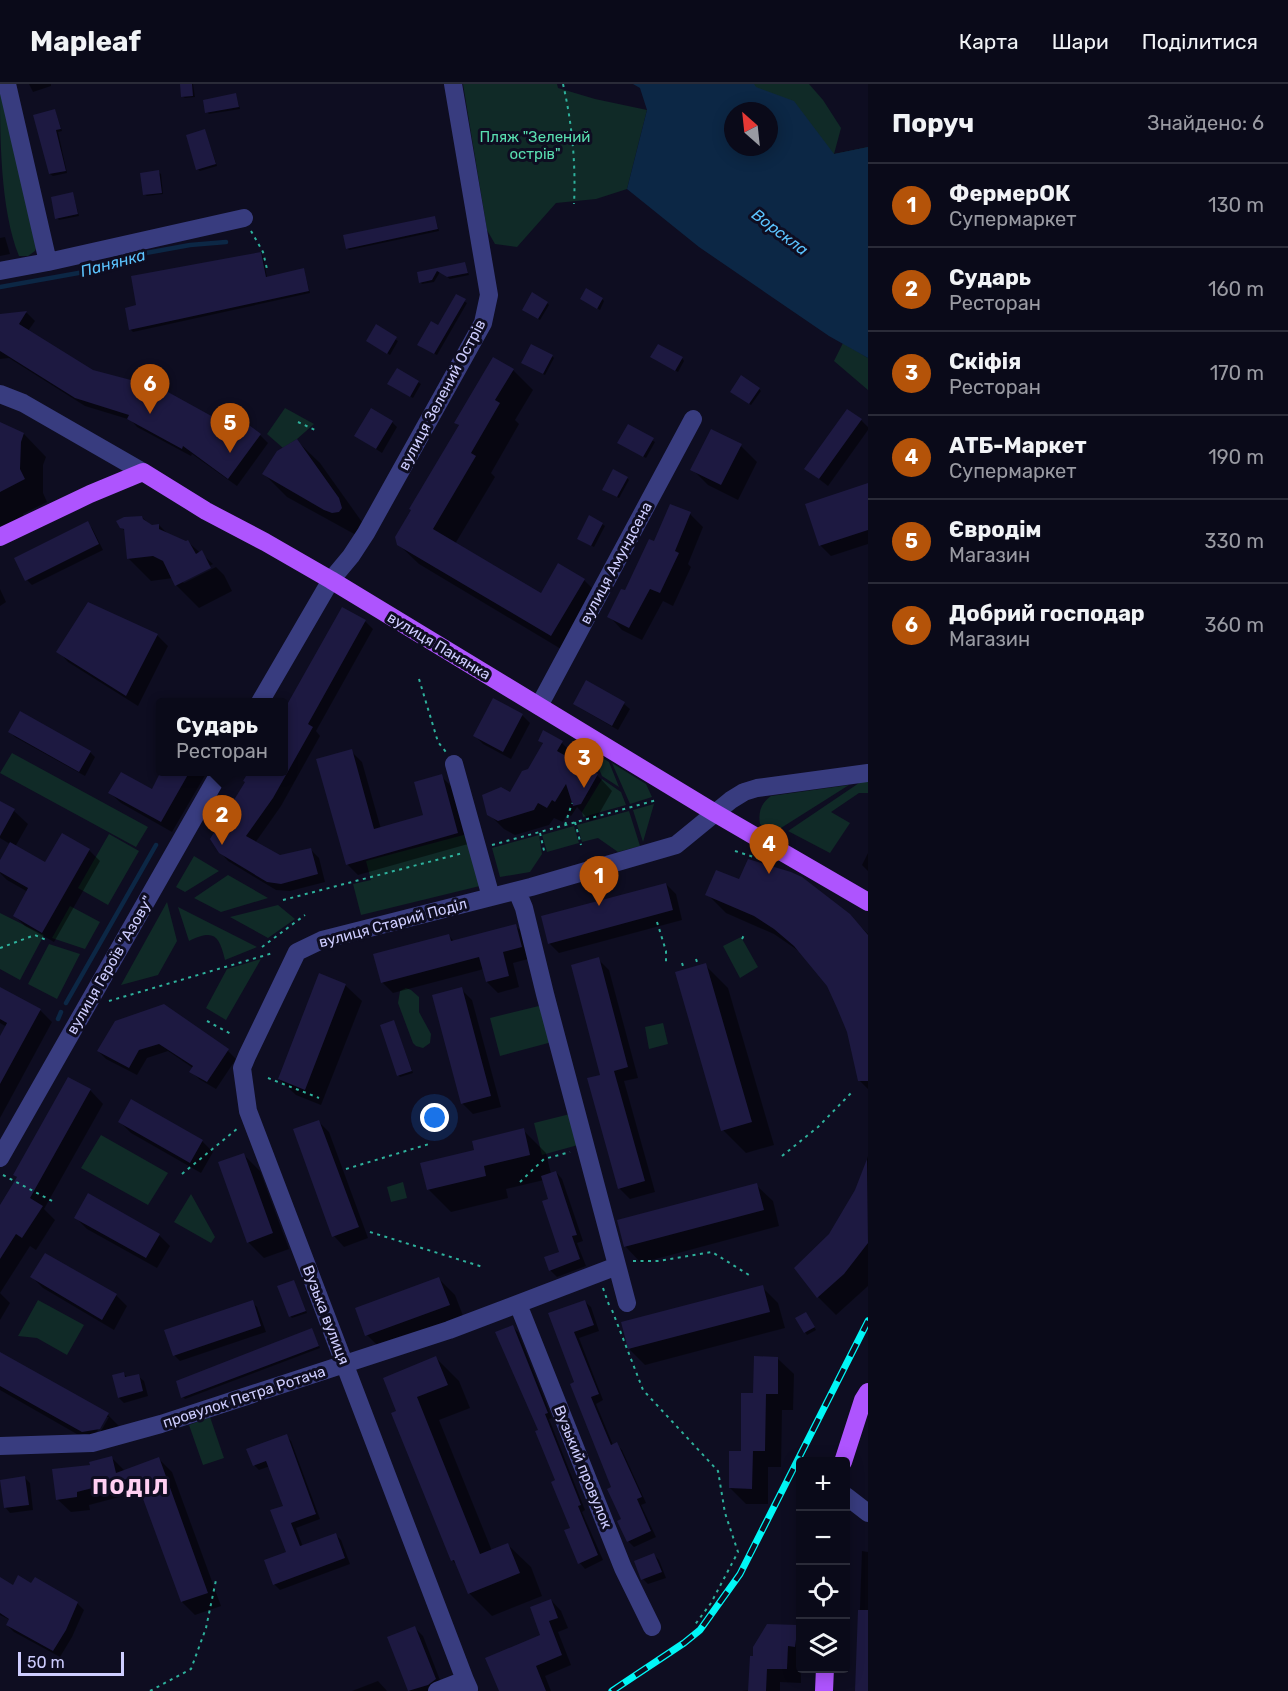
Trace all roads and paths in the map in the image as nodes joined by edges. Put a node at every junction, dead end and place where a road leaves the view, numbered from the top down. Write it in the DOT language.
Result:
graph roads {
  1 [pos="7,84"];
  2 [pos="453,84"];
  3 [pos="563,84"];
  4 [pos="574,204"];
  5 [pos="244,218"];
  6 [pos="48,262"];
  7 [pos="267,269"];
  8 [pos="0,271"];
  9 [pos="0,394"];
  10 [pos="693,419"];
  11 [pos="298,422"];
  12 [pos="317,431"];
  13 [pos="143,472"];
  14 [pos="0,537"];
  15 [pos="331,580"];
  16 [pos="419,679"];
  17 [pos="262,698"];
  18 [pos="539,706"];
  19 [pos="454,764"];
  20 [pos="868,773"];
  21 [pos="217,776"];
  22 [pos="572,802"];
  23 [pos="715,813"];
  24 [pos="575,822"];
  25 [pos="565,825"];
  26 [pos="540,832"];
  27 [pos="581,845"];
  28 [pos="735,851"];
  29 [pos="545,855"];
  30 [pos="760,859"];
  31 [pos="517,891"];
  32 [pos="491,897"];
  33 [pos="868,902"];
  34 [pos="305,915"];
  35 [pos="657,922"];
  36 [pos="745,933"];
  37 [pos="742,939"];
  38 [pos="46,940"];
  39 [pos="262,947"];
  40 [pos="0,948"];
  41 [pos="297,952"];
  42 [pos="273,953"];
  43 [pos="696,959"];
  44 [pos="666,962"];
  45 [pos="682,963"];
  46 [pos="698,965"];
  47 [pos="684,969"];
  48 [pos="106,1002"];
  49 [pos="207,1021"];
  50 [pos="231,1034"];
  51 [pos="268,1078"];
  52 [pos="853,1091"];
  53 [pos="319,1098"];
  54 [pos="240,1127"];
  55 [pos="429,1144"];
  56 [pos="585,1149"];
  57 [pos="782,1156"];
  58 [pos="1,1167"];
  59 [pos="346,1169"];
  60 [pos="182,1174"];
  61 [pos="520,1182"];
  62 [pos="54,1202"];
  63 [pos="370,1232"];
  64 [pos="617,1266"];
  65 [pos="483,1267"];
  66 [pos="597,1274"];
  67 [pos="748,1275"];
  68 [pos="627,1303"];
  69 [pos="518,1304"];
  70 [pos="344,1364"];
  71 [pos="868,1392"];
  72 [pos="0,1446"];
  73 [pos="844,1457"];
  74 [pos="850,1499"];
  75 [pos="868,1513"];
  76 [pos="216,1580"];
  77 [pos="694,1626"];
  78 [pos="652,1627"];
  79 [pos="825,1673"];
  80 [pos="467,1686"];
  81 [pos="150,1691"];
  82 [pos="437,1691"];
  83 [pos="824,1691"];
  1 -- 6 [label="street"];
  2 -- 15 [label="street, вулиця Зелений Острів"];
  3 -- 4 [label="path"];
  5 -- 6 [label="street"];
  5 -- 7 [label="path"];
  6 -- 8 [label="street"];
  9 -- 13 [label="street"];
  10 -- 18 [label="street, вулиця Амундсена"];
  11 -- 12 [label="path"];
  13 -- 14 [label="main road"];
  13 -- 15 [label="main road, вулиця Панянка"];
  15 -- 17 [label="street"];
  15 -- 18 [label="main road, вулиця Панянка"];
  16 -- 19 [label="path"];
  18 -- 23 [label="main road, вулиця Панянка"];
  19 -- 32 [label="street"];
  20 -- 23 [label="street, вулиця Старий Поділ"];
  21 -- 58 [label="street, вулиця Героїв \"Азову\""];
  22 -- 25 [label="path"];
  23 -- 31 [label="street, вулиця Старий Поділ"];
  23 -- 33 [label="main road, вулиця Панянка"];
  24 -- 27 [label="path"];
  26 -- 29 [label="path"];
  28 -- 30 [label="path"];
  31 -- 32 [label="street, вулиця Старий Поділ"];
  31 -- 56 [label="street"];
  32 -- 41 [label="street, вулиця Старий Поділ"];
  34 -- 39 [label="path"];
  35 -- 44 [label="path"];
  36 -- 37 [label="path"];
  38 -- 40 [label="path"];
  41 -- 70 [label="street, Вузька вулиця"];
  42 -- 48 [label="path"];
  43 -- 46 [label="path"];
  45 -- 47 [label="path"];
  49 -- 50 [label="path"];
  51 -- 53 [label="path"];
  52 -- 57 [label="path"];
  54 -- 60 [label="path"];
  55 -- 59 [label="path"];
  56 -- 61 [label="path"];
  56 -- 64 [label="street"];
  58 -- 62 [label="path"];
  63 -- 65 [label="path"];
  64 -- 66 [label="street, провулок Петра Ротача"];
  64 -- 67 [label="path"];
  64 -- 68 [label="street"];
  66 -- 69 [label="street, провулок Петра Ротача"];
  66 -- 77 [label="path"];
  69 -- 70 [label="street, провулок Петра Ротача"];
  69 -- 78 [label="street, Вузький провулок"];
  70 -- 72 [label="street, провулок Петра Ротача"];
  70 -- 80 [label="street, Вузька вулиця"];
  71 -- 73 [label="main road"];
  74 -- 75 [label="street"];
  76 -- 81 [label="path"];
  79 -- 83 [label="main road"];
  80 -- 82 [label="street"];
}
